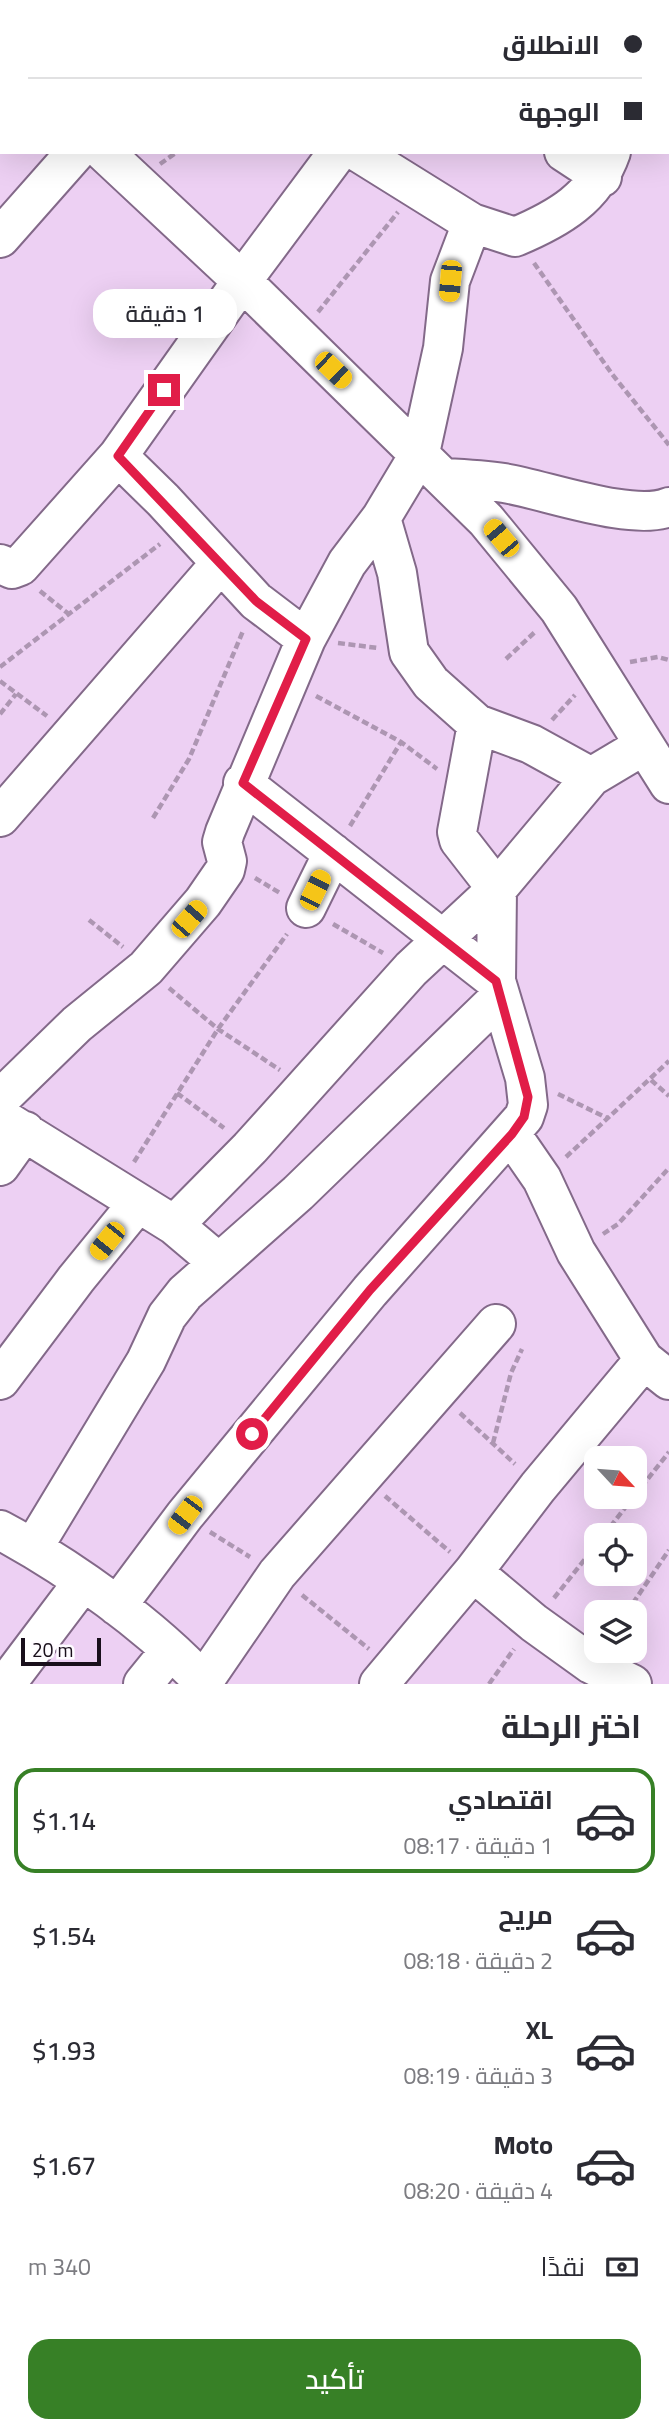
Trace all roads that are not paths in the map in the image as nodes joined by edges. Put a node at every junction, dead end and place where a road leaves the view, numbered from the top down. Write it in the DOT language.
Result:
graph roads {
  1 [pos="73,154"];
  2 [pos="106,154"];
  3 [pos="337,154"];
  4 [pos="361,154"];
  5 [pos="571,154"];
  6 [pos="607,164"];
  7 [pos="472,223"];
  8 [pos="0,238"];
  9 [pos="242,281"];
  10 [pos="118,456"];
  11 [pos="432,465"];
  12 [pos="669,507"];
  13 [pos="381,518"];
  14 [pos="0,564"];
  15 [pos="220,564"];
  16 [pos="306,639"];
  17 [pos="477,724"];
  18 [pos="643,746"];
  19 [pos="591,777"];
  20 [pos="243,783"];
  21 [pos="669,784"];
  22 [pos="0,817"];
  23 [pos="333,853"];
  24 [pos="497,889"];
  25 [pos="306,908"];
  26 [pos="440,940"];
  27 [pos="498,989"];
  28 [pos="0,1099"];
  29 [pos="12,1124"];
  30 [pos="512,1134"];
  31 [pos="0,1166"];
  32 [pos="128,1196"];
  33 [pos="174,1225"];
  34 [pos="219,1263"];
  35 [pos="509,1336"];
  36 [pos="657,1370"];
  37 [pos="0,1381"];
  38 [pos="0,1530"];
  39 [pos="33,1548"];
  40 [pos="473,1573"];
  41 [pos="83,1582"];
  42 [pos="117,1606"];
  43 [pos="169,1651"];
  44 [pos="584,1674"];
  45 [pos="385,1676"];
  46 [pos="204,1683"];
  47 [pos="6,1684"];
  48 [pos="143,1684"];
  49 [pos="632,1684"];
  1 -- 8 [label="street"];
  2 -- 9 [label="street"];
  3 -- 9 [label="street"];
  4 -- 7 [label="street"];
  5 -- 6 [label="street"];
  6 -- 7 [label="street"];
  7 -- 11 [label="street"];
  9 -- 10 [label="street"];
  9 -- 11 [label="street"];
  10 -- 14 [label="street"];
  10 -- 15 [label="street"];
  11 -- 12 [label="street"];
  11 -- 13 [label="street"];
  11 -- 18 [label="street"];
  13 -- 16 [label="street"];
  13 -- 17 [label="street"];
  15 -- 16 [label="street"];
  15 -- 22 [label="street"];
  16 -- 20 [label="street"];
  17 -- 19 [label="street"];
  17 -- 24 [label="street"];
  18 -- 19 [label="street"];
  18 -- 21 [label="street"];
  19 -- 24 [label="street"];
  20 -- 23 [label="street"];
  20 -- 28 [label="street"];
  23 -- 25 [label="street"];
  23 -- 26 [label="street"];
  24 -- 26 [label="street"];
  24 -- 27 [label="street"];
  26 -- 27 [label="street"];
  26 -- 33 [label="street"];
  27 -- 30 [label="street"];
  27 -- 34 [label="street"];
  29 -- 31 [label="street"];
  29 -- 32 [label="street"];
  30 -- 36 [label="street"];
  30 -- 42 [label="street"];
  32 -- 33 [label="street"];
  32 -- 37 [label="street"];
  33 -- 34 [label="street"];
  34 -- 39 [label="street"];
  35 -- 46 [label="street"];
  36 -- 40 [label="street"];
  38 -- 39 [label="street"];
  39 -- 41 [label="street"];
  40 -- 44 [label="street"];
  40 -- 45 [label="street"];
  41 -- 42 [label="street"];
  41 -- 47 [label="street"];
  42 -- 43 [label="street"];
  43 -- 46 [label="street"];
  43 -- 48 [label="street"];
  44 -- 49 [label="street"];
}
